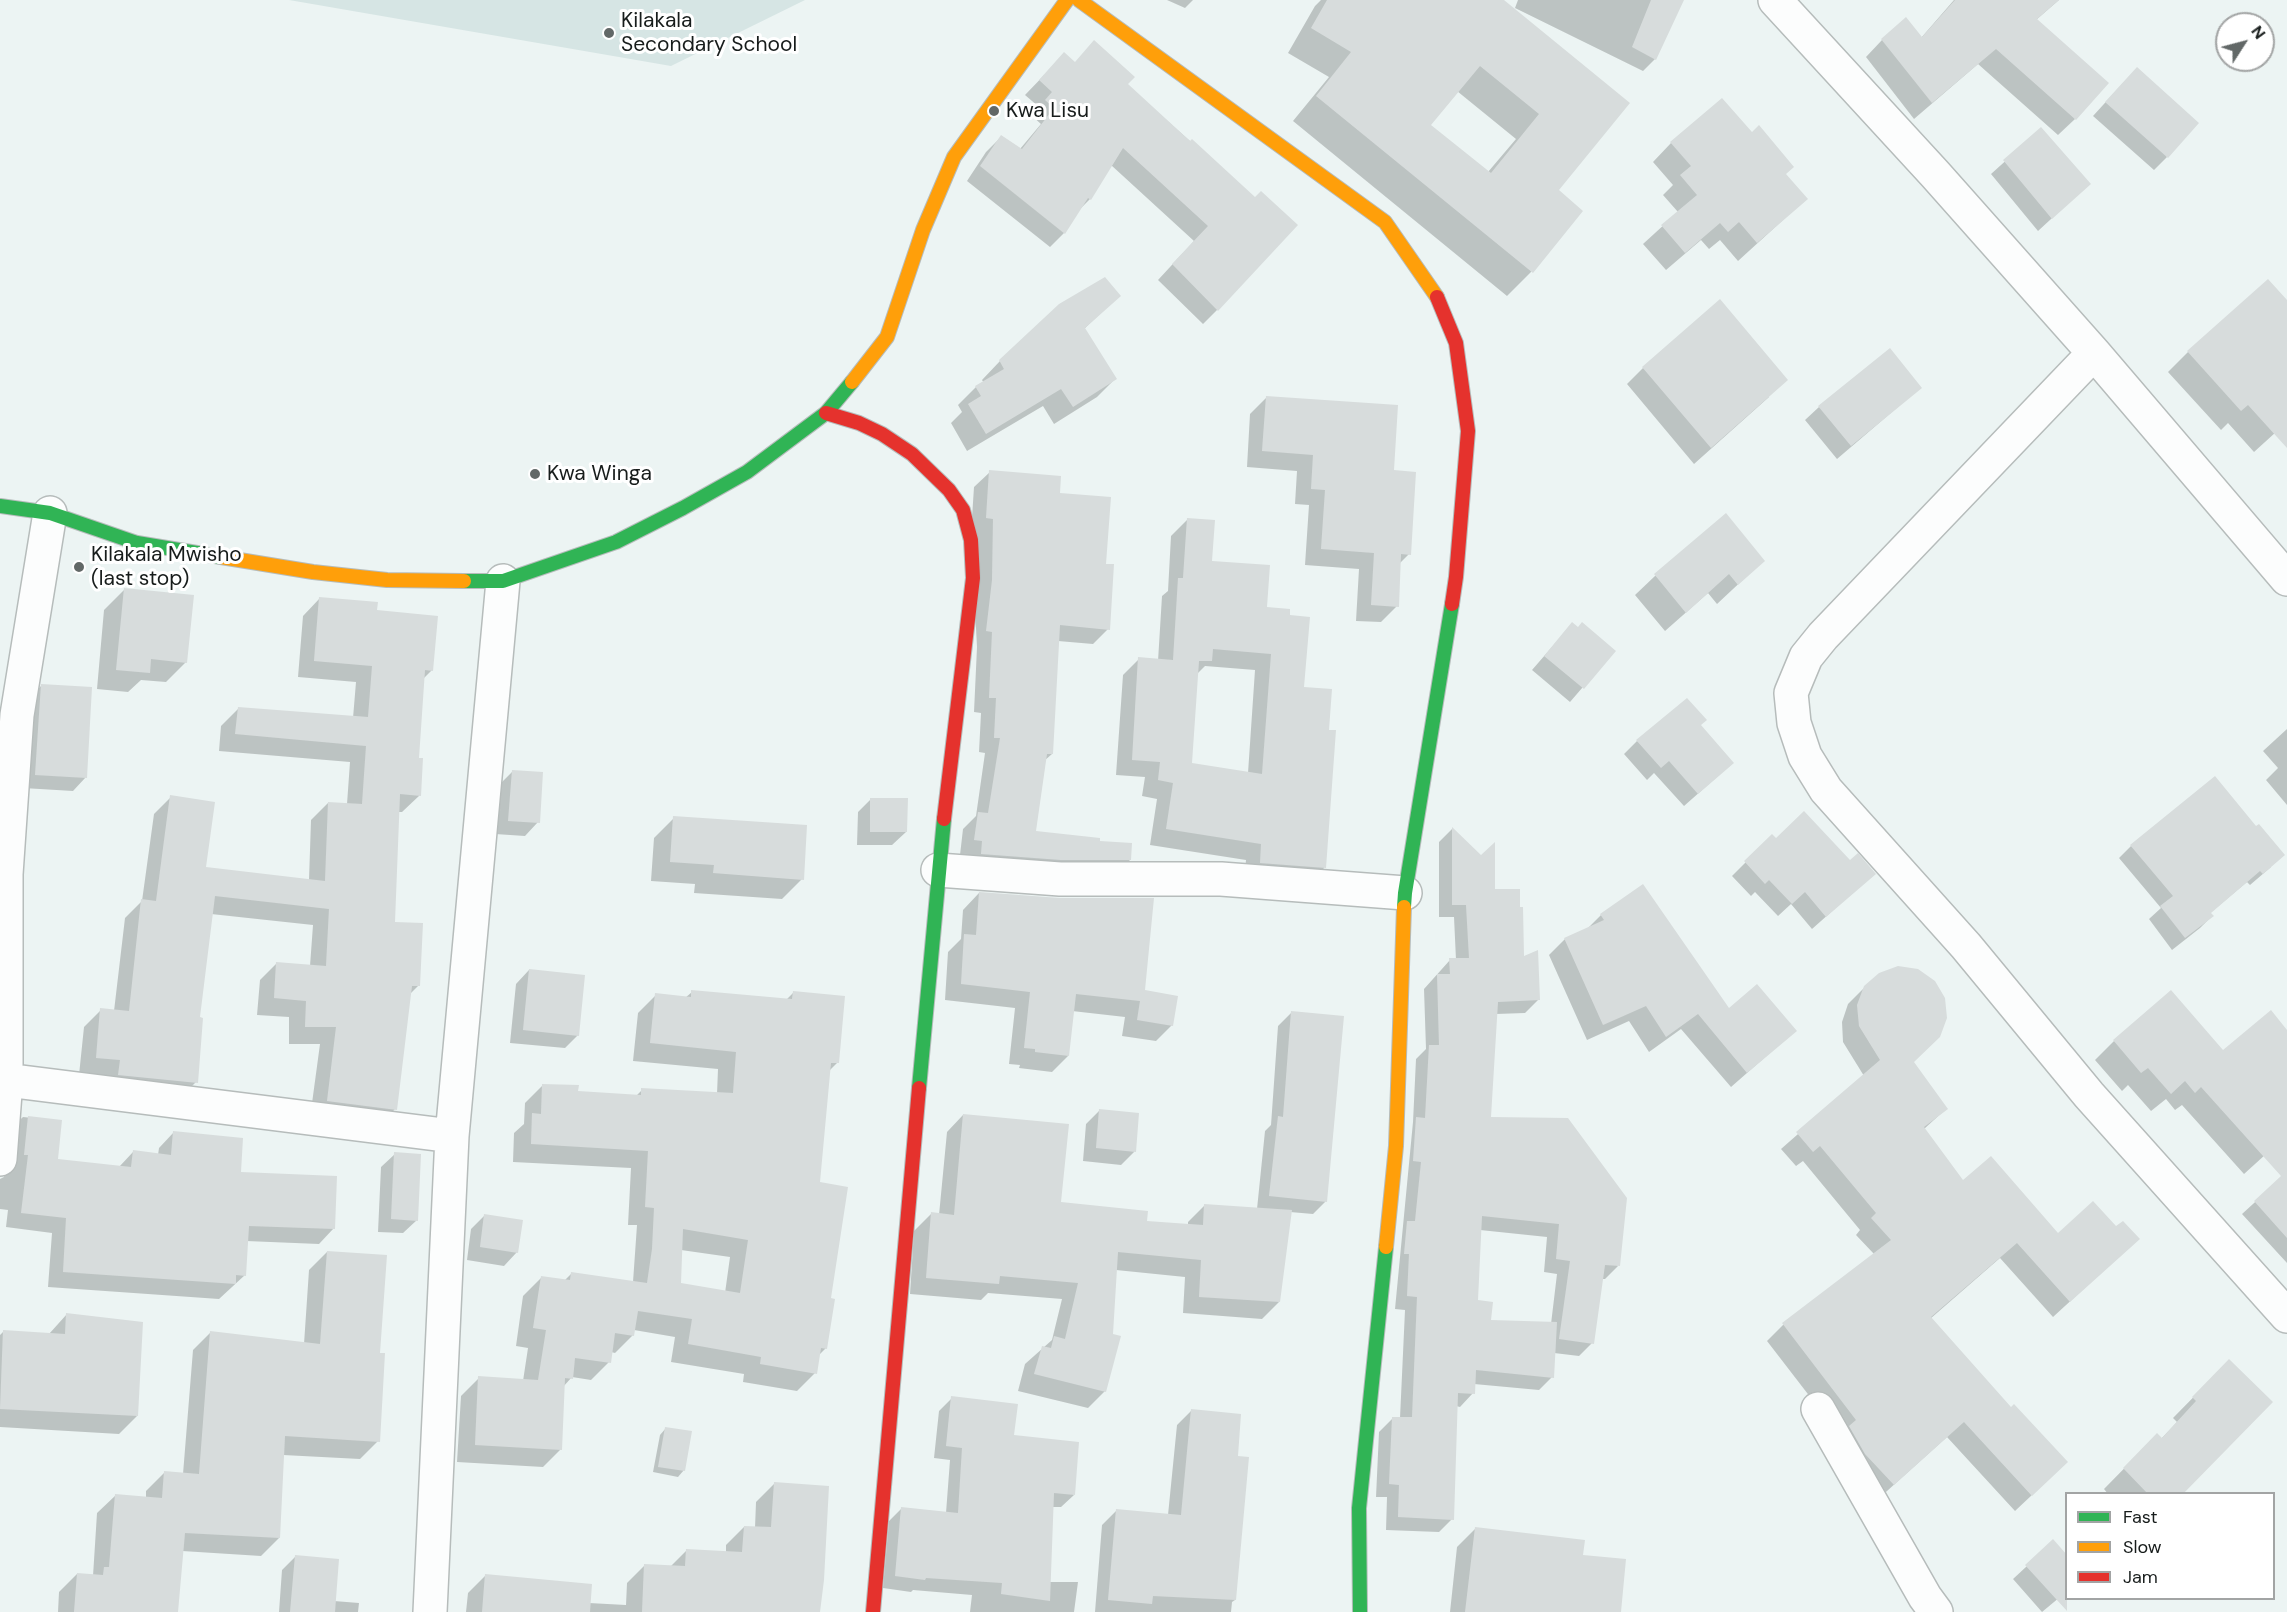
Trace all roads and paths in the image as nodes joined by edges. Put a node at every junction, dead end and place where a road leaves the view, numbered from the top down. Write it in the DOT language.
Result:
graph roads {
  1 [pos="1067,0"];
  2 [pos="1079,0"];
  3 [pos="1775,0"];
  4 [pos="2094,353"];
  5 [pos="826,413"];
  6 [pos="0,506"];
  7 [pos="50,513"];
  8 [pos="2287,579"];
  9 [pos="503,581"];
  10 [pos="938,870"];
  11 [pos="1405,893"];
  12 [pos="6,1080"];
  13 [pos="452,1136"];
  14 [pos="0,1159"];
  15 [pos="2287,1316"];
  16 [pos="1818,1409"];
  17 [pos="430,1612"];
  18 [pos="873,1612"];
  19 [pos="1360,1612"];
  20 [pos="1935,1612"];
  1 -- 5 [label="street"];
  2 -- 11 [label="street"];
  3 -- 4 [label="street"];
  4 -- 8 [label="street"];
  4 -- 15 [label="street"];
  5 -- 9 [label="street"];
  5 -- 10 [label="street"];
  6 -- 7 [label="street"];
  7 -- 9 [label="street"];
  7 -- 12 [label="street"];
  9 -- 13 [label="street"];
  10 -- 11 [label="street"];
  10 -- 18 [label="street"];
  11 -- 19 [label="street"];
  12 -- 13 [label="street"];
  12 -- 14 [label="street"];
  13 -- 17 [label="street"];
  16 -- 20 [label="street"];
}
